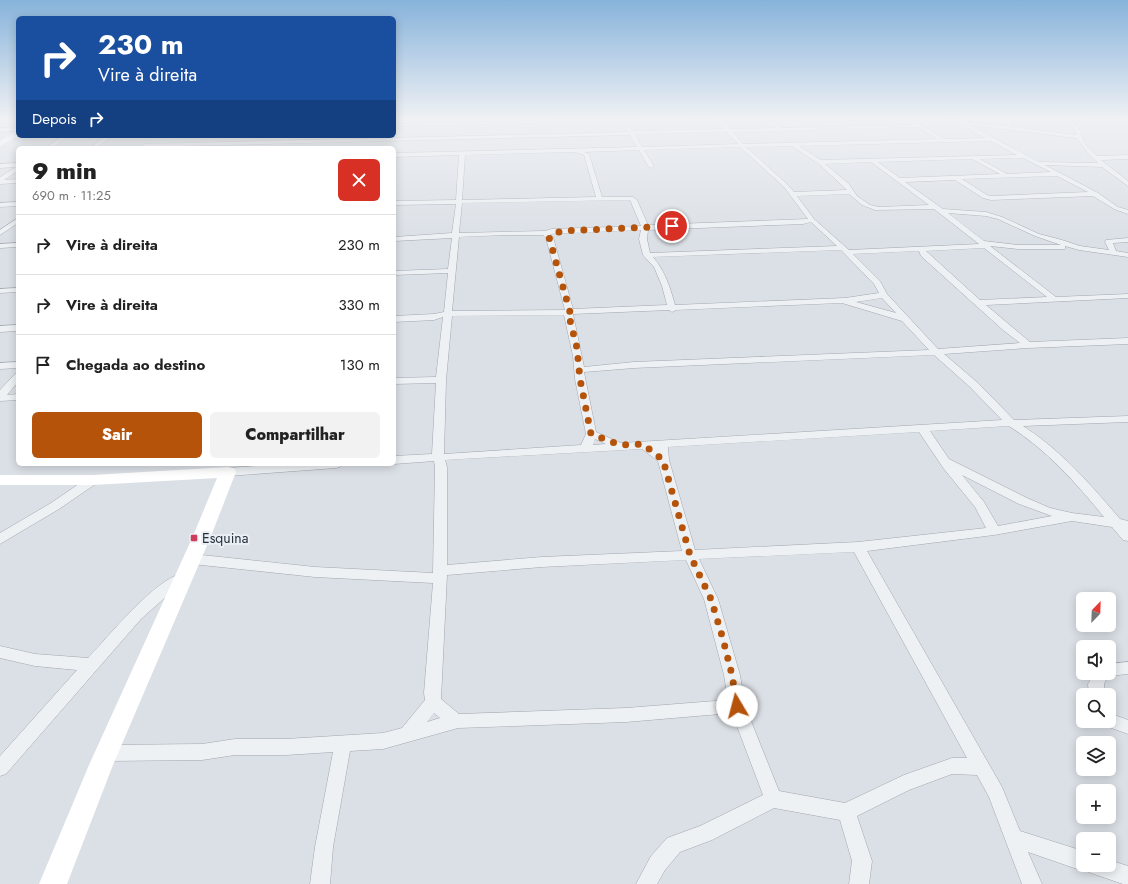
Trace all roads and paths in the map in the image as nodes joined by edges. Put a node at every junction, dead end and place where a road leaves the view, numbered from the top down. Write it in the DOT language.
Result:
graph roads {
  1 [pos="462,159"];
  2 [pos="588,159"];
  3 [pos="647,159"];
  4 [pos="757,159"];
  5 [pos="817,159"];
  6 [pos="899,159"];
  7 [pos="923,159"];
  8 [pos="944,159"];
  9 [pos="976,159"];
  10 [pos="1030,159"];
  11 [pos="1098,159"];
  12 [pos="873,161"];
  13 [pos="820,162"];
  14 [pos="1036,163"];
  15 [pos="1104,165"];
  16 [pos="0,166"];
  17 [pos="651,166"];
  18 [pos="16,167"];
  19 [pos="16,169"];
  20 [pos="1059,174"];
  21 [pos="1005,175"];
  22 [pos="956,178"];
  23 [pos="899,180"];
  24 [pos="0,181"];
  25 [pos="16,181"];
  26 [pos="1128,184"];
  27 [pos="851,192"];
  28 [pos="792,194"];
  29 [pos="1096,194"];
  30 [pos="600,198"];
  31 [pos="457,202"];
  32 [pos="16,204"];
  33 [pos="396,204"];
  34 [pos="0,205"];
  35 [pos="938,209"];
  36 [pos="1128,212"];
  37 [pos="812,220"];
  38 [pos="16,222"];
  39 [pos="645,227"];
  40 [pos="0,233"];
  41 [pos="547,235"];
  42 [pos="454,236"];
  43 [pos="396,239"];
  44 [pos="1128,240"];
  45 [pos="984,244"];
  46 [pos="16,245"];
  47 [pos="0,246"];
  48 [pos="1079,248"];
  49 [pos="922,249"];
  50 [pos="845,250"];
  51 [pos="1113,252"];
  52 [pos="647,255"];
  53 [pos="1128,255"];
  54 [pos="451,271"];
  55 [pos="396,273"];
  56 [pos="16,290"];
  57 [pos="0,291"];
  58 [pos="884,295"];
  59 [pos="1128,296"];
  60 [pos="1054,299"];
  61 [pos="842,300"];
  62 [pos="979,303"];
  63 [pos="672,309"];
  64 [pos="569,312"];
  65 [pos="447,314"];
  66 [pos="396,319"];
  67 [pos="904,319"];
  68 [pos="16,328"];
  69 [pos="0,329"];
  70 [pos="1128,341"];
  71 [pos="1116,342"];
  72 [pos="1028,345"];
  73 [pos="1128,351"];
  74 [pos="936,352"];
  75 [pos="0,366"];
  76 [pos="16,366"];
  77 [pos="579,370"];
  78 [pos="16,378"];
  79 [pos="441,380"];
  80 [pos="396,381"];
  81 [pos="0,397"];
  82 [pos="16,397"];
  83 [pos="1128,420"];
  84 [pos="1011,423"];
  85 [pos="923,429"];
  86 [pos="591,434"];
  87 [pos="662,443"];
  88 [pos="643,444"];
  89 [pos="620,445"];
  90 [pos="586,448"];
  91 [pos="438,456"];
  92 [pos="396,460"];
  93 [pos="663,460"];
  94 [pos="945,462"];
  95 [pos="300,466"];
  96 [pos="227,470"];
  97 [pos="0,480"];
  98 [pos="93,480"];
  99 [pos="1072,517"];
  100 [pos="1122,524"];
  101 [pos="994,531"];
  102 [pos="1128,537"];
  103 [pos="0,540"];
  104 [pos="858,547"];
  105 [pos="690,555"];
  106 [pos="188,567"];
  107 [pos="440,575"];
  108 [pos="0,652"];
  109 [pos="91,665"];
  110 [pos="1128,668"];
  111 [pos="1116,669"];
  112 [pos="433,702"];
  113 [pos="737,706"];
  114 [pos="458,721"];
  115 [pos="1116,723"];
  116 [pos="1128,727"];
  117 [pos="408,734"];
  118 [pos="343,744"];
  119 [pos="106,753"];
  120 [pos="982,767"];
  121 [pos="0,768"];
  122 [pos="773,799"];
  123 [pos="846,812"];
  124 [pos="1013,838"];
  125 [pos="1076,859"];
  126 [pos="1116,872"];
  127 [pos="1128,876"];
  128 [pos="53,884"];
  129 [pos="320,884"];
  130 [pos="646,884"];
  131 [pos="860,884"];
  132 [pos="1032,884"];
  1 -- 31 [label="street"];
  2 -- 30 [label="street"];
  3 -- 17 [label="street"];
  4 -- 28 [label="street"];
  5 -- 13 [label="street"];
  6 -- 12 [label="street"];
  7 -- 8 [label="street"];
  9 -- 21 [label="street"];
  10 -- 14 [label="street"];
  11 -- 15 [label="street"];
  12 -- 13 [label="street"];
  12 -- 23 [label="street"];
  13 -- 27 [label="street"];
  14 -- 15 [label="street"];
  14 -- 20 [label="street"];
  15 -- 26 [label="street"];
  16 -- 18 [label="street"];
  19 -- 24 [label="street"];
  20 -- 21 [label="street"];
  20 -- 29 [label="street"];
  21 -- 22 [label="street"];
  22 -- 23 [label="street"];
  22 -- 29 [label="street"];
  23 -- 35 [label="street"];
  24 -- 25 [label="street"];
  27 -- 28 [label="street"];
  27 -- 35 [label="street"];
  28 -- 37 [label="street"];
  29 -- 36 [label="street"];
  30 -- 31 [label="street"];
  30 -- 39 [label="street"];
  31 -- 33 [label="street"];
  31 -- 42 [label="street"];
  32 -- 34 [label="street"];
  35 -- 45 [label="street"];
  35 -- 48 [label="street"];
  37 -- 39 [label="street"];
  37 -- 50 [label="street"];
  38 -- 40 [label="street"];
  39 -- 41 [label="street"];
  39 -- 52 [label="street"];
  41 -- 42 [label="street"];
  41 -- 64 [label="street"];
  42 -- 43 [label="street"];
  42 -- 54 [label="street"];
  44 -- 51 [label="street"];
  45 -- 48 [label="street"];
  45 -- 49 [label="street"];
  45 -- 60 [label="street"];
  46 -- 47 [label="street"];
  48 -- 51 [label="street"];
  49 -- 50 [label="street"];
  49 -- 62 [label="street"];
  50 -- 52 [label="street"];
  50 -- 58 [label="street"];
  51 -- 53 [label="street"];
  52 -- 63 [label="street"];
  54 -- 55 [label="street"];
  54 -- 65 [label="street"];
  56 -- 57 [label="street"];
  58 -- 61 [label="street"];
  58 -- 67 [label="street"];
  59 -- 60 [label="street"];
  60 -- 62 [label="street"];
  61 -- 63 [label="street"];
  61 -- 67 [label="street"];
  62 -- 72 [label="street"];
  63 -- 64 [label="street"];
  64 -- 65 [label="street"];
  64 -- 77 [label="street"];
  65 -- 66 [label="street"];
  65 -- 79 [label="street"];
  67 -- 74 [label="street"];
  68 -- 69 [label="street"];
  70 -- 71 [label="street"];
  71 -- 72 [label="street"];
  71 -- 73 [label="street"];
  72 -- 74 [label="street"];
  74 -- 77 [label="street"];
  74 -- 84 [label="street"];
  75 -- 76 [label="street"];
  77 -- 86 [label="street"];
  78 -- 81 [label="street"];
  79 -- 80 [label="street"];
  79 -- 91 [label="street"];
  81 -- 82 [label="street"];
  83 -- 84 [label="street"];
  84 -- 85 [label="street"];
  84 -- 100 [label="street"];
  85 -- 87 [label="street"];
  85 -- 94 [label="street"];
  86 -- 89 [label="street"];
  86 -- 90 [label="street"];
  87 -- 88 [label="street"];
  87 -- 93 [label="street"];
  88 -- 89 [label="street"];
  88 -- 93 [label="street"];
  89 -- 90 [label="street"];
  90 -- 91 [label="street"];
  91 -- 92 [label="street"];
  91 -- 107 [label="street"];
  93 -- 105 [label="street"];
  94 -- 99 [label="street"];
  94 -- 101 [label="street"];
  95 -- 96 [label="street"];
  96 -- 98 [label="street"];
  96 -- 106 [label="street"];
  97 -- 98 [label="street"];
  98 -- 103 [label="street"];
  99 -- 100 [label="street"];
  99 -- 101 [label="street"];
  100 -- 102 [label="street"];
  101 -- 104 [label="street"];
  104 -- 105 [label="street"];
  104 -- 120 [label="street"];
  105 -- 107 [label="street"];
  105 -- 113 [label="street"];
  106 -- 107 [label="street"];
  106 -- 109 [label="street"];
  106 -- 119 [label="street"];
  107 -- 112 [label="street"];
  108 -- 109 [label="street"];
  109 -- 121 [label="street"];
  110 -- 111 [label="street"];
  112 -- 114 [label="street"];
  112 -- 117 [label="street"];
  113 -- 114 [label="street"];
  113 -- 122 [label="street"];
  114 -- 117 [label="street"];
  115 -- 116 [label="street"];
  117 -- 118 [label="street"];
  118 -- 119 [label="street"];
  118 -- 129 [label="street"];
  119 -- 128 [label="street"];
  120 -- 123 [label="street"];
  120 -- 124 [label="street"];
  122 -- 123 [label="street"];
  122 -- 130 [label="street"];
  123 -- 131 [label="street"];
  124 -- 125 [label="street"];
  124 -- 132 [label="street"];
  126 -- 127 [label="street"];
}
